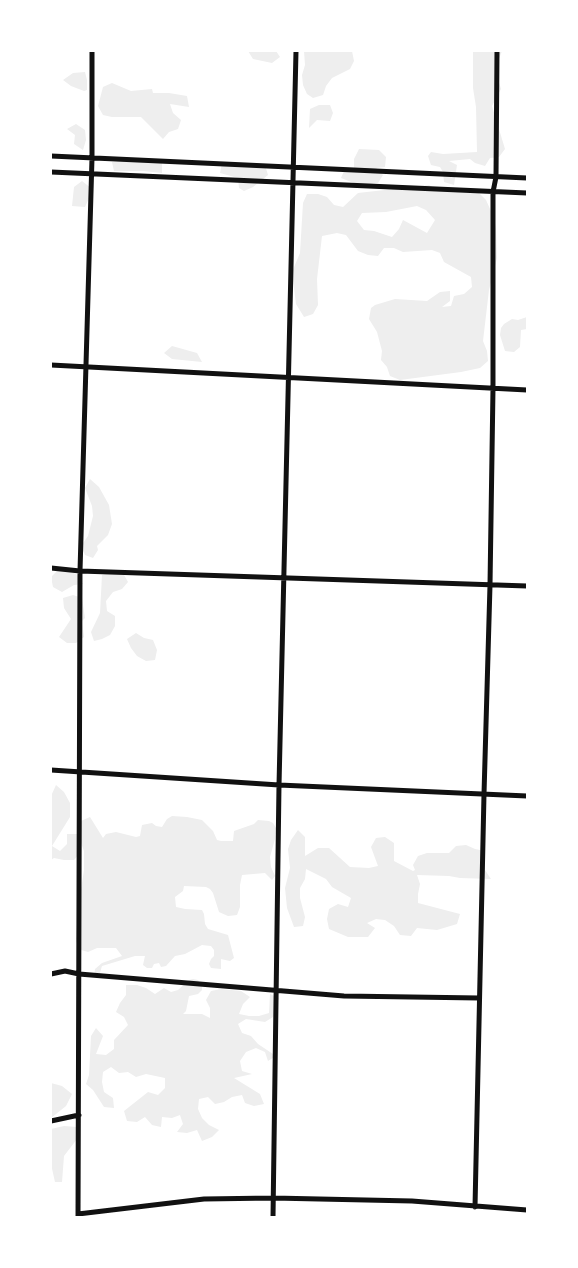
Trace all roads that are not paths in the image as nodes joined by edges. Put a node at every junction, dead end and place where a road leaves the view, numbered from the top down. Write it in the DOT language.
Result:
graph roads {
  1 [pos="92,51"];
  2 [pos="296,51"];
  3 [pos="497,51"];
  4 [pos="51,156"];
  5 [pos="92,158"];
  6 [pos="293,167"];
  7 [pos="51,172"];
  8 [pos="91,174"];
  9 [pos="496,177"];
  10 [pos="527,178"];
  11 [pos="292,183"];
  12 [pos="493,192"];
  13 [pos="527,193"];
  14 [pos="51,365"];
  15 [pos="86,368"];
  16 [pos="288,378"];
  17 [pos="493,388"];
  18 [pos="527,390"];
  19 [pos="51,568"];
  20 [pos="80,571"];
  21 [pos="284,578"];
  22 [pos="490,585"];
  23 [pos="527,586"];
  24 [pos="51,770"];
  25 [pos="79,771"];
  26 [pos="278,785"];
  27 [pos="484,794"];
  28 [pos="527,796"];
  29 [pos="51,974"];
  30 [pos="79,974"];
  31 [pos="275,992"];
  32 [pos="479,998"];
  33 [pos="79,1115"];
  34 [pos="51,1121"];
  35 [pos="273,1198"];
  36 [pos="475,1207"];
  37 [pos="527,1210"];
  38 [pos="78,1215"];
  39 [pos="273,1217"];
  1 -- 5 [label="street"];
  2 -- 6 [label="street"];
  3 -- 9 [label="street"];
  4 -- 5 [label="street"];
  5 -- 6 [label="street"];
  5 -- 8 [label="street"];
  6 -- 9 [label="street"];
  6 -- 11 [label="street"];
  7 -- 8 [label="street"];
  8 -- 11 [label="street"];
  8 -- 15 [label="street"];
  9 -- 10 [label="street"];
  9 -- 12 [label="street"];
  11 -- 12 [label="street"];
  11 -- 16 [label="street"];
  12 -- 13 [label="street"];
  12 -- 17 [label="street"];
  14 -- 15 [label="street"];
  15 -- 16 [label="street"];
  15 -- 20 [label="street"];
  16 -- 17 [label="street"];
  16 -- 21 [label="street"];
  17 -- 18 [label="street"];
  17 -- 22 [label="street"];
  19 -- 20 [label="street"];
  20 -- 21 [label="street"];
  20 -- 25 [label="street"];
  21 -- 22 [label="street"];
  21 -- 26 [label="street"];
  22 -- 23 [label="street"];
  22 -- 27 [label="street"];
  24 -- 25 [label="street"];
  25 -- 26 [label="street"];
  25 -- 30 [label="street"];
  26 -- 27 [label="street"];
  26 -- 31 [label="street"];
  27 -- 28 [label="street"];
  27 -- 32 [label="street"];
  29 -- 30 [label="street"];
  30 -- 31 [label="street"];
  30 -- 33 [label="street"];
  31 -- 32 [label="street"];
  31 -- 35 [label="street"];
  32 -- 36 [label="street"];
  33 -- 34 [label="street"];
  33 -- 38 [label="street"];
  35 -- 36 [label="street"];
  35 -- 38 [label="street"];
  35 -- 39 [label="street"];
  36 -- 37 [label="street"];
}
